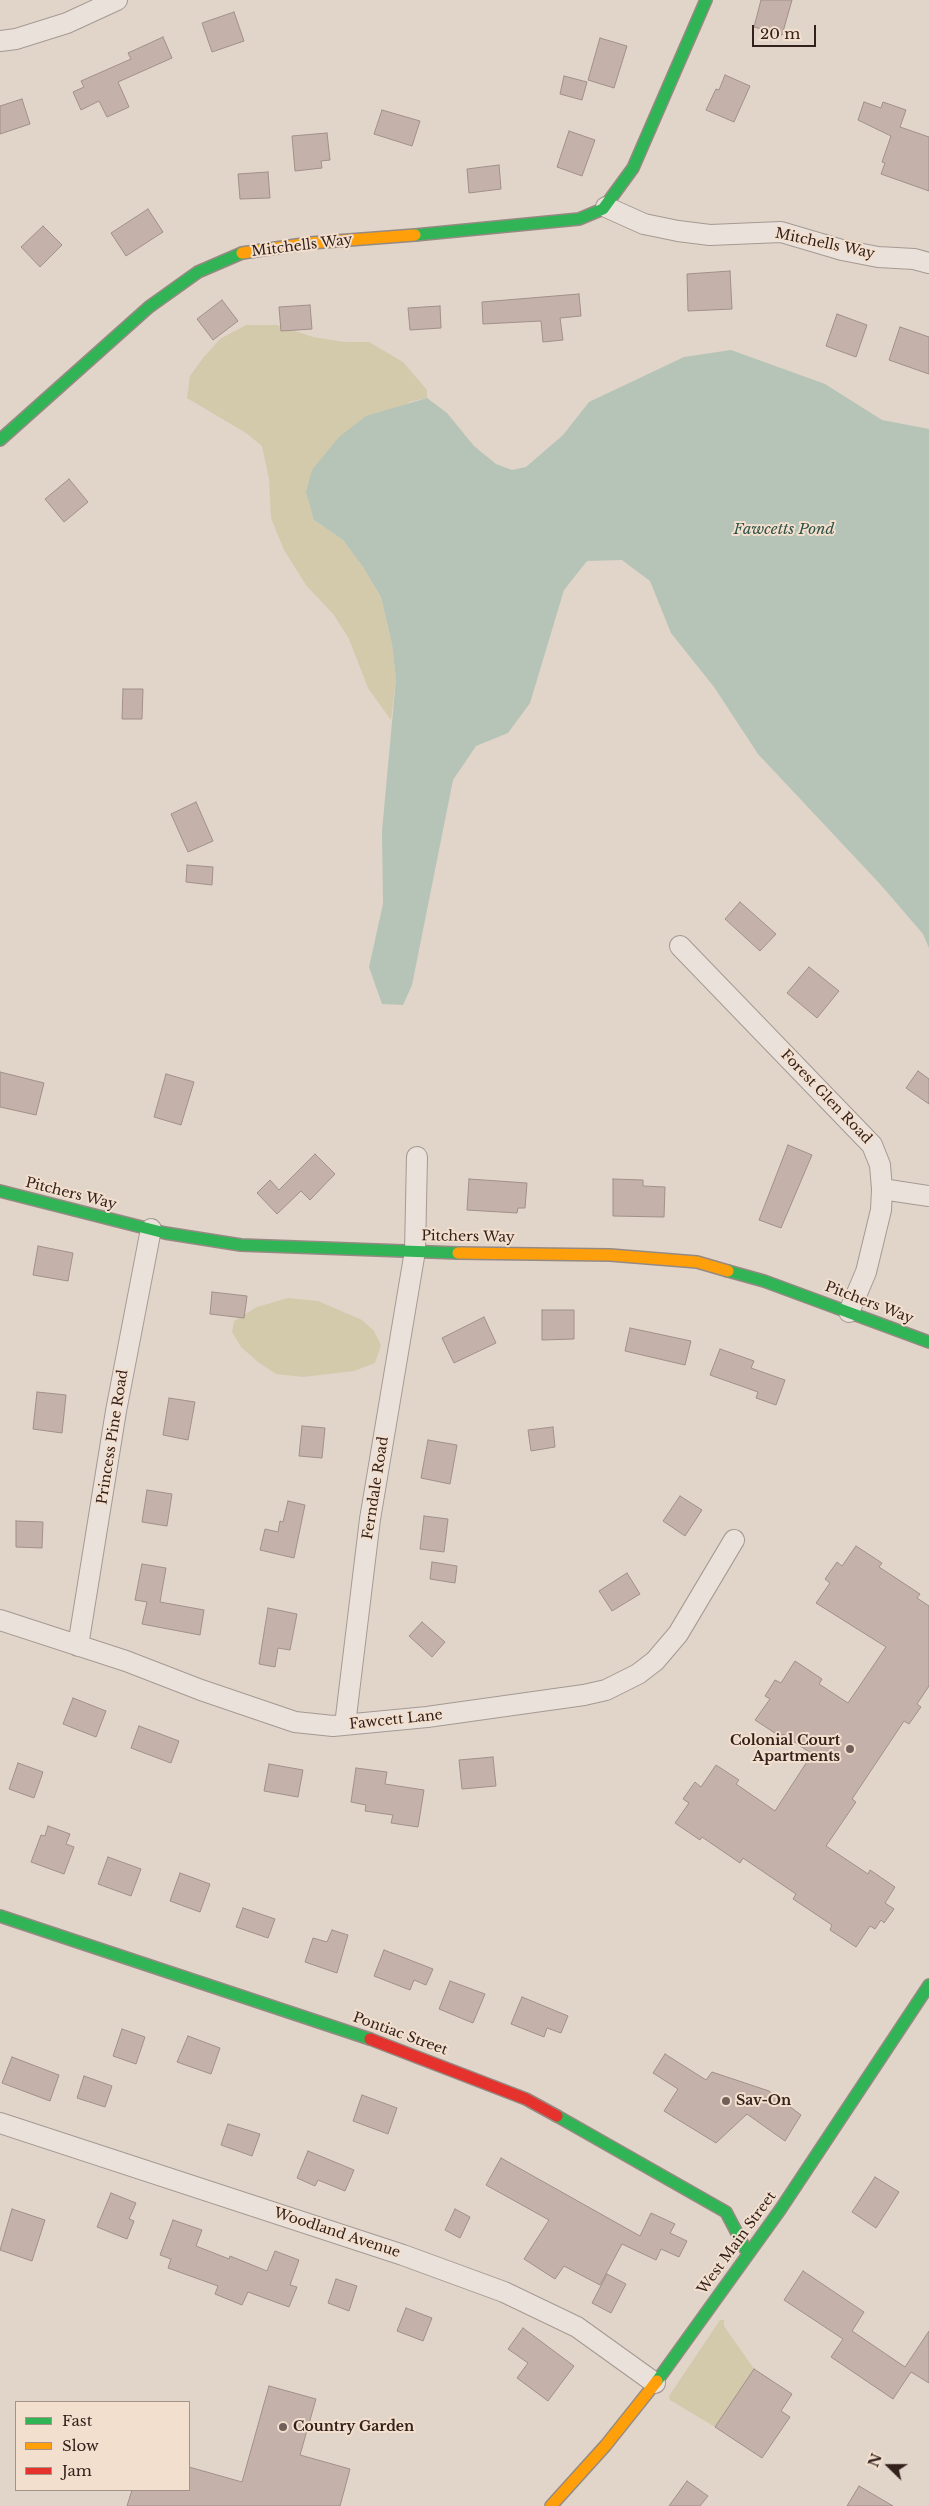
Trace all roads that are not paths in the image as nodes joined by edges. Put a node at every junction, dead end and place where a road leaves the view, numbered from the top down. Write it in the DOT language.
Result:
graph roads {
  1 [pos="117,0"];
  2 [pos="706,0"];
  3 [pos="0,41"];
  4 [pos="606,207"];
  5 [pos="929,264"];
  6 [pos="0,440"];
  7 [pos="680,946"];
  8 [pos="417,1157"];
  9 [pos="882,1189"];
  10 [pos="0,1191"];
  11 [pos="929,1196"];
  12 [pos="151,1229"];
  13 [pos="415,1252"];
  14 [pos="849,1312"];
  15 [pos="929,1342"];
  16 [pos="734,1540"];
  17 [pos="0,1620"];
  18 [pos="78,1646"];
  19 [pos="345,1725"];
  20 [pos="0,1916"];
  21 [pos="929,1985"];
  22 [pos="0,2123"];
  23 [pos="748,2254"];
  24 [pos="655,2383"];
  25 [pos="551,2506"];
  1 -- 3 [label="street"];
  2 -- 4 [label="street, Mitchells Way"];
  4 -- 5 [label="street, Mitchells Way"];
  4 -- 6 [label="street, Mitchells Way"];
  7 -- 9 [label="street, Forest Glen Road"];
  8 -- 13 [label="street"];
  9 -- 11 [label="street"];
  9 -- 14 [label="street, Forest Glen Road"];
  10 -- 12 [label="street, Pitchers Way"];
  12 -- 13 [label="street, Pitchers Way"];
  12 -- 18 [label="street, Princess Pine Road"];
  13 -- 14 [label="street, Pitchers Way"];
  13 -- 19 [label="street, Ferndale Road"];
  14 -- 15 [label="street, Pitchers Way"];
  16 -- 19 [label="street, Fawcett Lane"];
  17 -- 18 [label="street, Fawcett Lane"];
  18 -- 19 [label="street, Fawcett Lane"];
  20 -- 23 [label="street, Pontiac Street"];
  21 -- 23 [label="street, West Main Street"];
  22 -- 24 [label="street, Woodland Avenue"];
  23 -- 24 [label="street, West Main Street"];
  24 -- 25 [label="street, West Main Street"];
}
